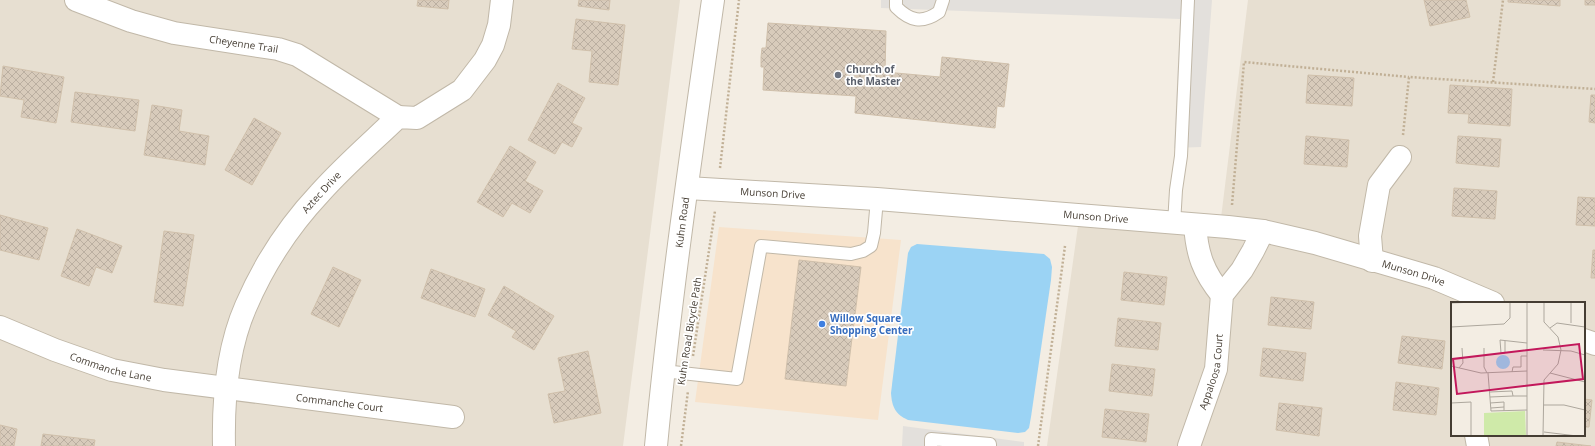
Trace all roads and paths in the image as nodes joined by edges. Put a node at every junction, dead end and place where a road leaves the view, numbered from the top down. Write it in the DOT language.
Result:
graph roads {
  1 [pos="76,0"];
  2 [pos="502,0"];
  3 [pos="713,0"];
  4 [pos="739,0"];
  5 [pos="896,0"];
  6 [pos="943,0"];
  7 [pos="1188,0"];
  8 [pos="1503,0"];
  9 [pos="1408,77"];
  10 [pos="1492,82"];
  11 [pos="1595,89"];
  12 [pos="398,117"];
  13 [pos="1400,157"];
  14 [pos="721,166"];
  15 [pos="687,188"];
  16 [pos="876,199"];
  17 [pos="714,218"];
  18 [pos="1174,224"];
  19 [pos="1195,224"];
  20 [pos="1228,227"];
  21 [pos="1263,231"];
  22 [pos="1065,246"];
  23 [pos="1372,261"];
  24 [pos="1222,295"];
  25 [pos="1486,302"];
  26 [pos="0,327"];
  27 [pos="1585,340"];
  28 [pos="1595,344"];
  29 [pos="663,371"];
  30 [pos="690,374"];
  31 [pos="226,388"];
  32 [pos="453,417"];
  33 [pos="1476,436"];
  34 [pos="224,446"];
  35 [pos="656,446"];
  36 [pos="681,446"];
  37 [pos="930,446"];
  38 [pos="990,446"];
  39 [pos="1038,446"];
  40 [pos="1189,446"];
  41 [pos="1478,446"];
  1 -- 12 [label="street, Cheyenne Trail"];
  2 -- 12 [label="street"];
  3 -- 15 [label="street, Kuhn Road"];
  4 -- 14 [label="path"];
  5 -- 6 [label="lane"];
  7 -- 18 [label="lane"];
  8 -- 10 [label="path"];
  9 -- 10 [label="path"];
  9 -- 13 [label="path"];
  9 -- 20 [label="path"];
  10 -- 11 [label="path"];
  12 -- 31 [label="street, Aztec Drive"];
  13 -- 23 [label="street"];
  15 -- 16 [label="street, Munson Drive"];
  15 -- 29 [label="street, Kuhn Road"];
  16 -- 18 [label="street, Munson Drive"];
  16 -- 30 [label="lane"];
  17 -- 30 [label="path, Kuhn Road Bicycle Path"];
  18 -- 19 [label="street, Munson Drive"];
  19 -- 20 [label="street, Munson Drive"];
  19 -- 24 [label="street"];
  20 -- 21 [label="street, Munson Drive"];
  21 -- 23 [label="street, Munson Drive"];
  21 -- 24 [label="street"];
  22 -- 39 [label="path"];
  23 -- 25 [label="street, Munson Drive"];
  24 -- 40 [label="street, Appaloosa Court"];
  26 -- 31 [label="street, Commanche Lane"];
  27 -- 28 [label="street"];
  29 -- 30 [label="lane"];
  29 -- 35 [label="street, Kuhn Road"];
  30 -- 36 [label="path, Kuhn Road Bicycle Path"];
  31 -- 32 [label="street, Commanche Court"];
  31 -- 34 [label="street, Aztec Drive"];
  33 -- 41 [label="street"];
  37 -- 38 [label="lane"];
}
